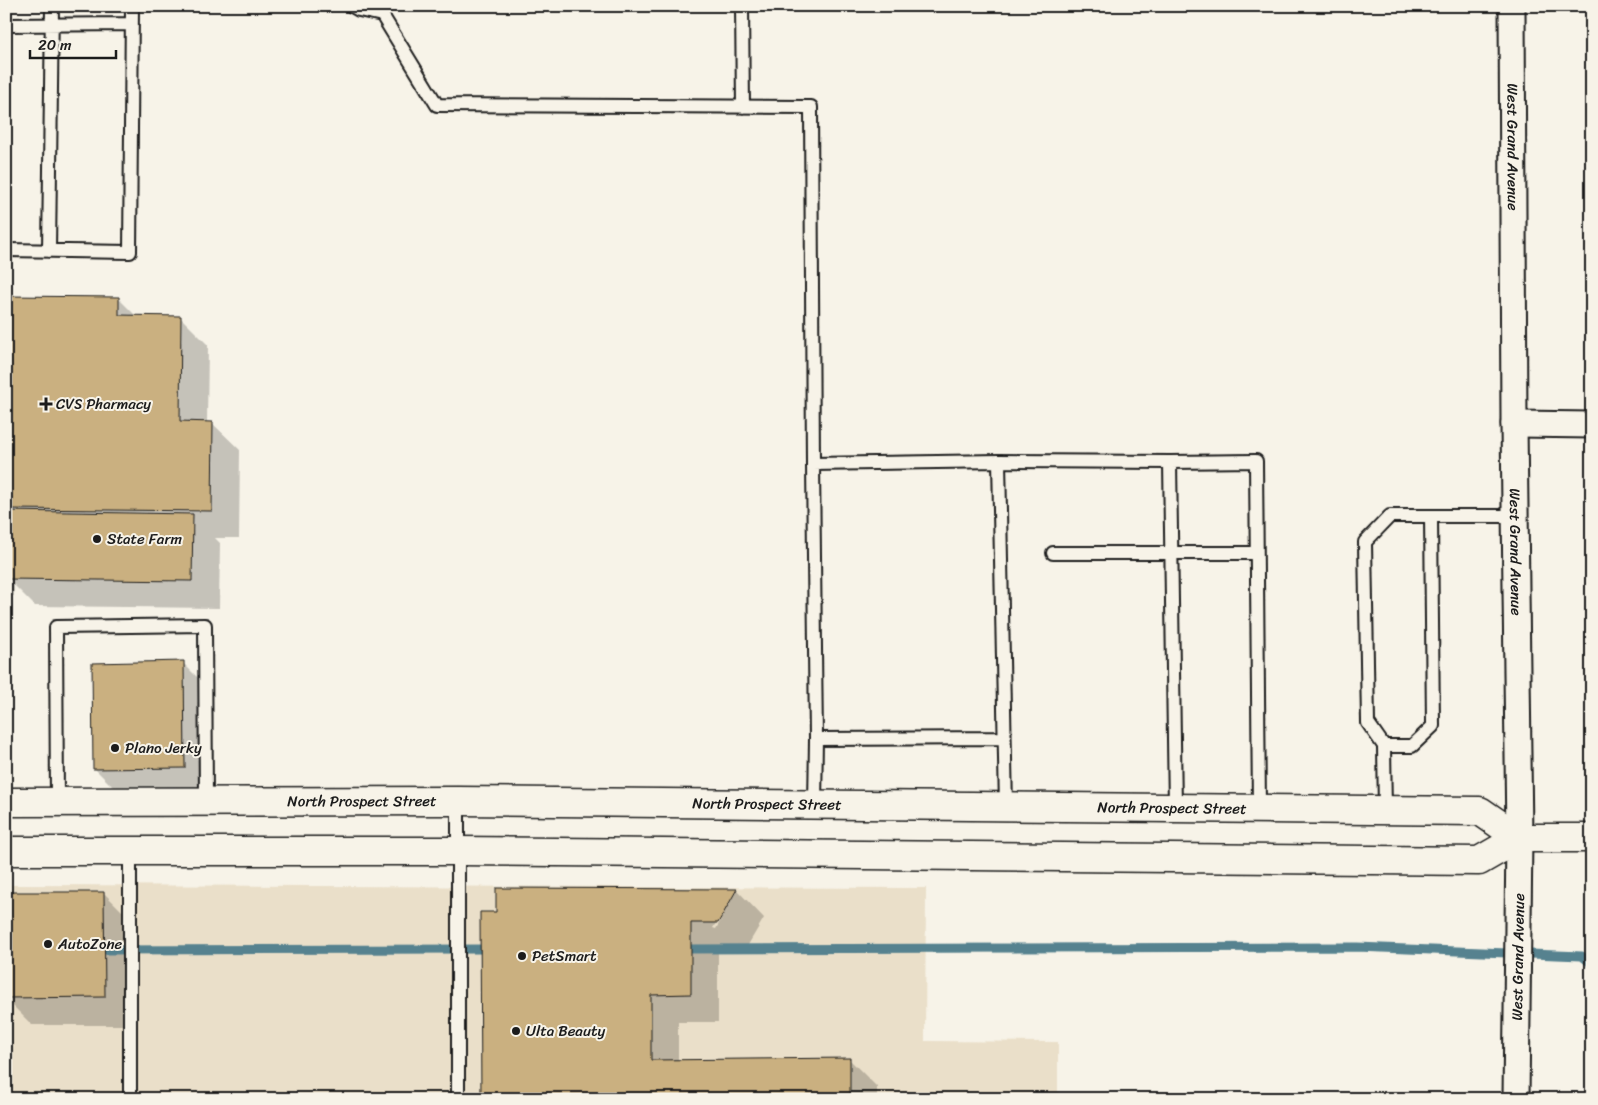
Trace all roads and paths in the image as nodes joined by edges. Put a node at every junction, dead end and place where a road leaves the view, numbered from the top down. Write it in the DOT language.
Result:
graph roads {
  1 [pos="52,6"];
  2 [pos="132,6"];
  3 [pos="352,6"];
  4 [pos="742,6"];
  5 [pos="1512,6"];
  6 [pos="382,10"];
  7 [pos="52,24"];
  8 [pos="131,24"];
  9 [pos="6,25"];
  10 [pos="743,107"];
  11 [pos="6,250"];
  12 [pos="49,251"];
  13 [pos="1514,424"];
  14 [pos="1592,426"];
  15 [pos="999,461"];
  16 [pos="1170,462"];
  17 [pos="813,464"];
  18 [pos="1431,516"];
  19 [pos="1515,516"];
  20 [pos="1052,553"];
  21 [pos="1172,553"];
  22 [pos="1256,553"];
  23 [pos="1004,738"];
  24 [pos="816,739"];
  25 [pos="1384,746"];
  26 [pos="6,802"];
  27 [pos="57,802"];
  28 [pos="206,802"];
  29 [pos="458,802"];
  30 [pos="815,805"];
  31 [pos="1006,806"];
  32 [pos="1175,808"];
  33 [pos="1258,809"];
  34 [pos="1384,810"];
  35 [pos="1519,838"];
  36 [pos="1592,838"];
  37 [pos="6,851"];
  38 [pos="130,851"];
  39 [pos="458,851"];
  40 [pos="130,1099"];
  41 [pos="458,1099"];
  42 [pos="1516,1099"];
  1 -- 7 [label="lane"];
  2 -- 8 [label="lane"];
  3 -- 6 [label="lane"];
  4 -- 10 [label="lane"];
  5 -- 13 [label="street, West Grand Avenue"];
  6 -- 10 [label="lane"];
  7 -- 8 [label="lane"];
  7 -- 9 [label="lane"];
  7 -- 12 [label="lane"];
  8 -- 12 [label="lane"];
  10 -- 17 [label="lane"];
  11 -- 12 [label="lane"];
  13 -- 14 [label="street"];
  13 -- 19 [label="street, West Grand Avenue"];
  15 -- 16 [label="lane"];
  15 -- 17 [label="lane"];
  15 -- 23 [label="lane"];
  16 -- 21 [label="lane"];
  16 -- 22 [label="lane"];
  17 -- 24 [label="lane"];
  18 -- 19 [label="lane"];
  18 -- 25 [label="lane"];
  18 -- 25 [label="lane"];
  19 -- 35 [label="street, West Grand Avenue"];
  20 -- 21 [label="lane"];
  21 -- 22 [label="lane"];
  21 -- 32 [label="lane"];
  22 -- 33 [label="lane"];
  23 -- 24 [label="lane"];
  23 -- 31 [label="lane"];
  24 -- 30 [label="lane"];
  25 -- 34 [label="lane"];
  26 -- 27 [label="main road, North Prospect Street"];
  27 -- 28 [label="main road, North Prospect Street"];
  27 -- 28 [label="lane"];
  28 -- 29 [label="main road, North Prospect Street"];
  29 -- 30 [label="main road, North Prospect Street"];
  29 -- 39 [label="lane"];
  30 -- 31 [label="main road, North Prospect Street"];
  31 -- 32 [label="main road, North Prospect Street"];
  32 -- 33 [label="main road, North Prospect Street"];
  33 -- 34 [label="main road, North Prospect Street"];
  34 -- 35 [label="main road, North Prospect Street"];
  35 -- 36 [label="main road"];
  35 -- 39 [label="main road"];
  35 -- 42 [label="street, West Grand Avenue"];
  37 -- 38 [label="main road"];
  38 -- 39 [label="main road"];
  38 -- 40 [label="lane"];
  39 -- 41 [label="lane"];
}
